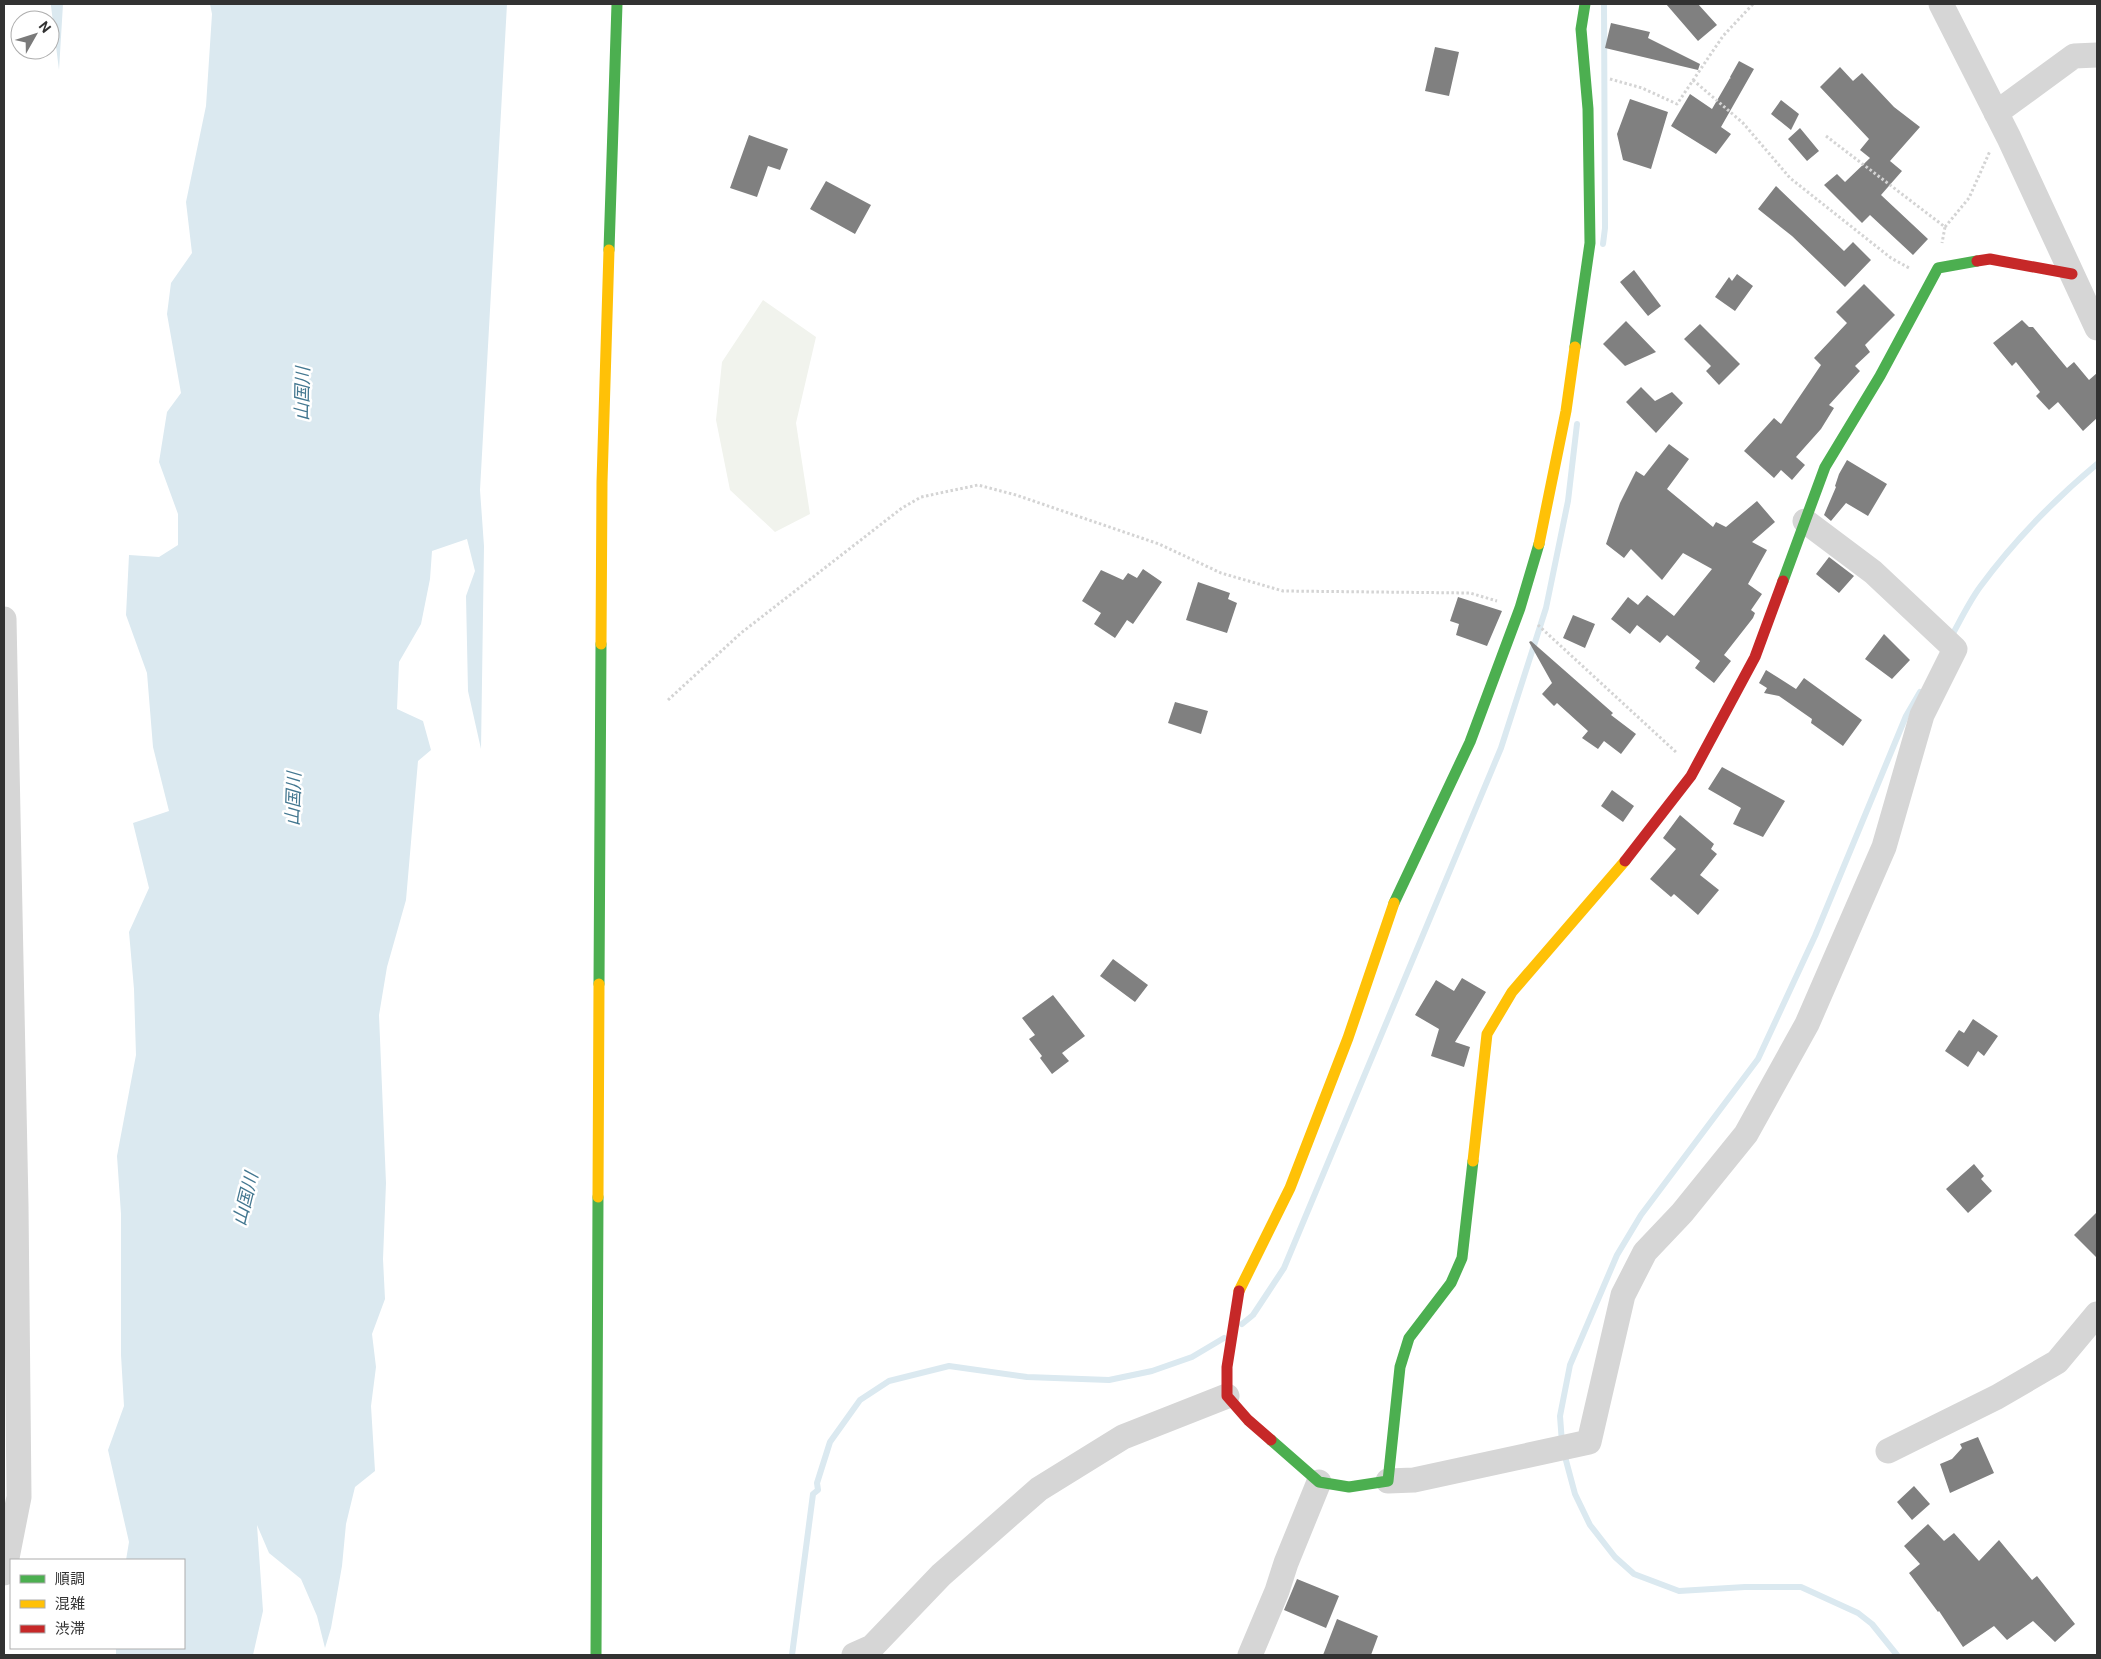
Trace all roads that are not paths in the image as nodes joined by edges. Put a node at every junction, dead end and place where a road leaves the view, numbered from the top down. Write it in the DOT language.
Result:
graph roads {
  1 [pos="617,4"];
  2 [pos="1584,4"];
  3 [pos="1941,4"];
  4 [pos="2097,54"];
  5 [pos="1999,119"];
  6 [pos="2072,274"];
  7 [pos="2097,328"];
  8 [pos="1806,522"];
  9 [pos="4,619"];
  10 [pos="2097,1314"];
  11 [pos="1228,1396"];
  12 [pos="1888,1451"];
  13 [pos="1388,1481"];
  14 [pos="1319,1482"];
  15 [pos="4,1573"];
  16 [pos="596,1655"];
  17 [pos="854,1655"];
  18 [pos="1250,1655"];
  1 -- 16 [label="street"];
  2 -- 11 [label="street"];
  3 -- 5 [label="street"];
  4 -- 5 [label="street"];
  5 -- 6 [label="street"];
  6 -- 7 [label="street"];
  6 -- 8 [label="street"];
  8 -- 13 [label="street"];
  8 -- 13 [label="street"];
  9 -- 15 [label="street"];
  10 -- 12 [label="street"];
  11 -- 14 [label="street"];
  11 -- 17 [label="street"];
  13 -- 14 [label="street"];
  14 -- 18 [label="street"];
}
